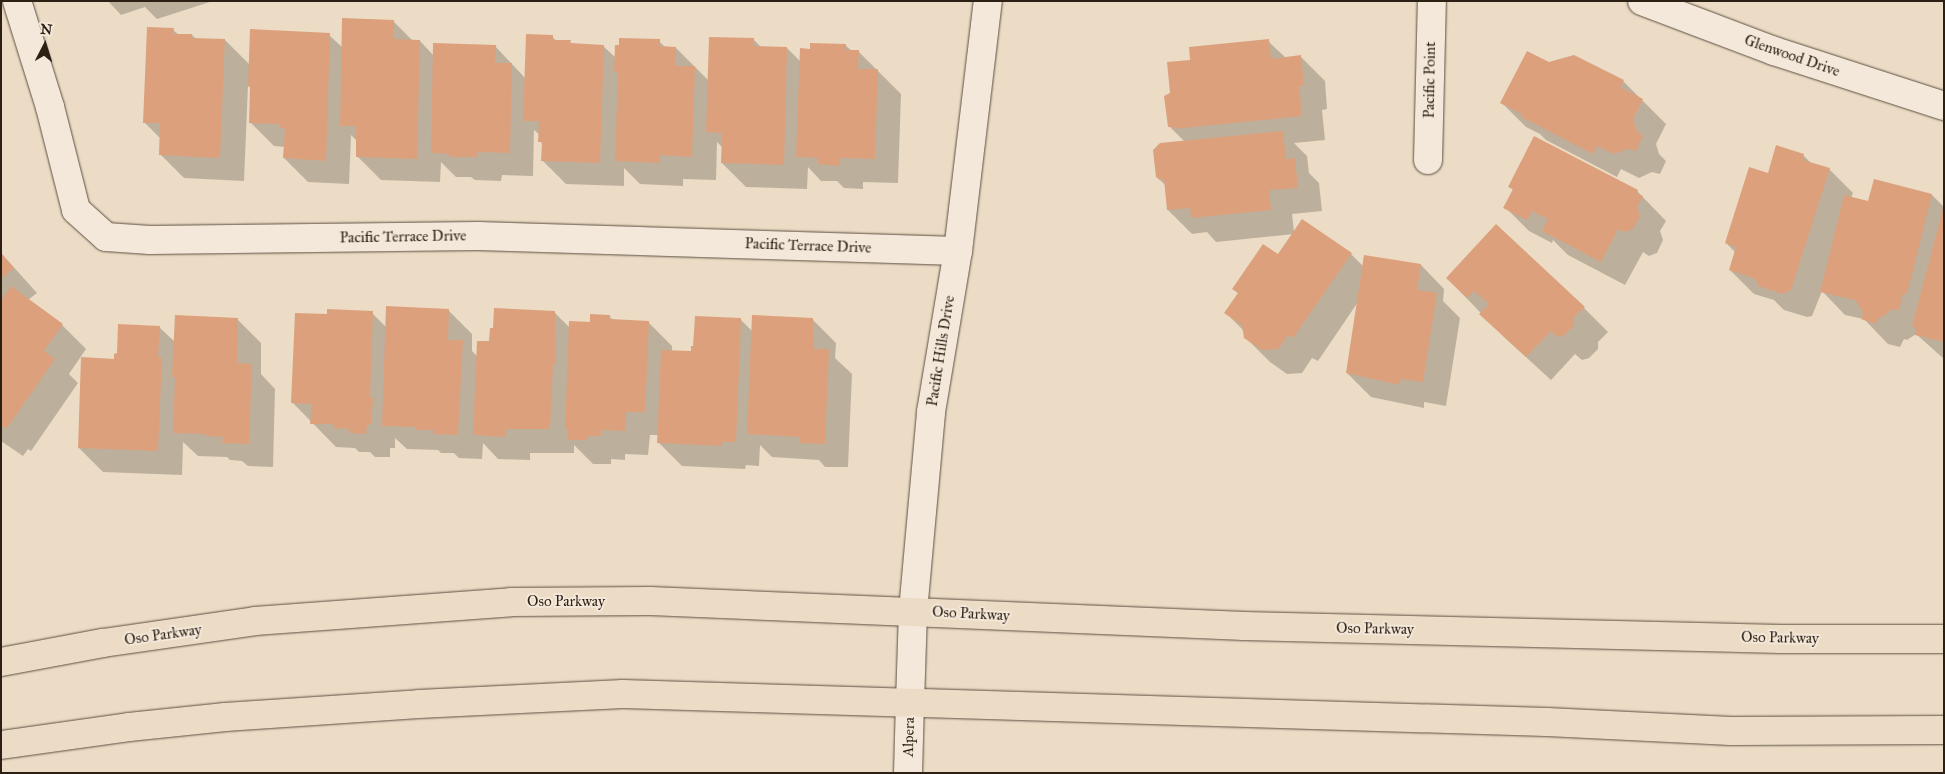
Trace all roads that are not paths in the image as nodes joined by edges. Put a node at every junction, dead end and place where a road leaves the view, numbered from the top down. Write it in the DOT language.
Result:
graph roads {
  1 [pos="17,1"];
  2 [pos="988,1"];
  3 [pos="1432,1"];
  4 [pos="1642,1"];
  5 [pos="1944,106"];
  6 [pos="1428,160"];
  7 [pos="958,251"];
  8 [pos="913,611"];
  9 [pos="1944,639"];
  10 [pos="1,662"];
  11 [pos="910,702"];
  12 [pos="1944,730"];
  13 [pos="1,745"];
  14 [pos="908,773"];
  1 -- 7 [label="street, Pacific Terrace Drive"];
  2 -- 7 [label="street, Pacific Hills Drive"];
  3 -- 6 [label="street, Pacific Point"];
  4 -- 5 [label="street, Glenwood Drive"];
  7 -- 8 [label="street, Pacific Hills Drive"];
  8 -- 9 [label="main road, Oso Parkway"];
  8 -- 10 [label="main road, Oso Parkway"];
  8 -- 11 [label="street, Pacific Hills Drive"];
  11 -- 12 [label="main road"];
  11 -- 13 [label="main road"];
  11 -- 14 [label="street, Alpera"];
}
